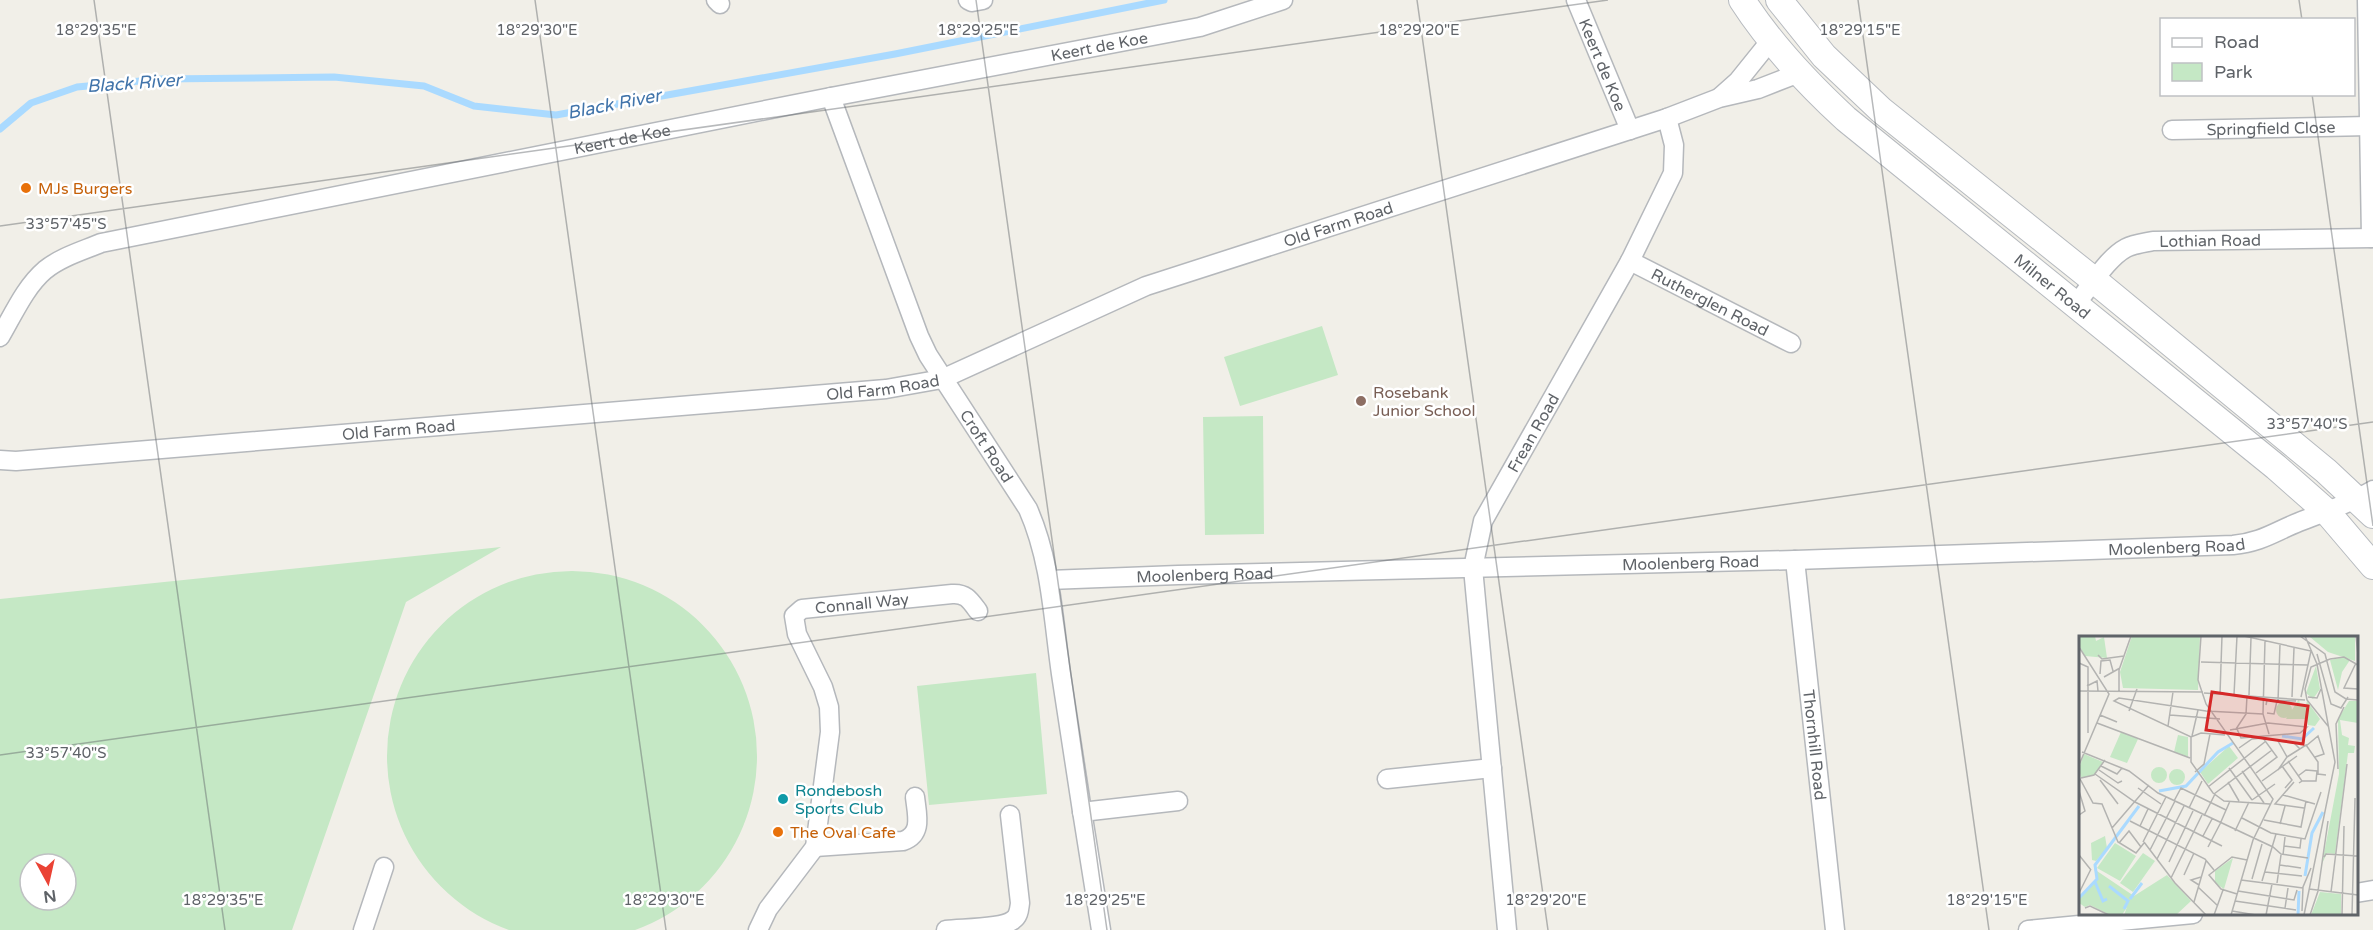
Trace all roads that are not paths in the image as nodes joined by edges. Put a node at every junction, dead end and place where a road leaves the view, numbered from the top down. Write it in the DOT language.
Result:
graph roads {
  1 [pos="968,0"];
  2 [pos="982,0"];
  3 [pos="1283,0"];
  4 [pos="1576,0"];
  5 [pos="1742,0"];
  6 [pos="1779,0"];
  7 [pos="2367,0"];
  8 [pos="1771,40"];
  9 [pos="1799,73"];
  10 [pos="831,97"];
  11 [pos="1719,98"];
  12 [pos="1667,118"];
  13 [pos="2369,126"];
  14 [pos="1630,130"];
  15 [pos="2172,130"];
  16 [pos="2372,238"];
  17 [pos="1630,261"];
  18 [pos="2095,281"];
  19 [pos="2075,305"];
  20 [pos="0,337"];
  21 [pos="1791,343"];
  22 [pos="942,379"];
  23 [pos="0,460"];
  24 [pos="2368,502"];
  25 [pos="2327,512"];
  26 [pos="1795,560"];
  27 [pos="2373,566"];
  28 [pos="1473,568"];
  29 [pos="1049,580"];
  30 [pos="978,611"];
  31 [pos="1492,768"];
  32 [pos="1387,779"];
  33 [pos="915,797"];
  34 [pos="1178,801"];
  35 [pos="1082,812"];
  36 [pos="1010,815"];
  37 [pos="815,847"];
  38 [pos="384,867"];
  39 [pos="2373,890"];
  40 [pos="2358,893"];
  41 [pos="2373,898"];
  42 [pos="2358,899"];
  43 [pos="2190,915"];
  44 [pos="2170,923"];
  45 [pos="363,930"];
  46 [pos="758,930"];
  47 [pos="946,930"];
  48 [pos="1101,930"];
  49 [pos="1507,930"];
  50 [pos="1835,930"];
  51 [pos="2028,930"];
  1 -- 2 [label="street"];
  3 -- 10 [label="street, Keert de Koe"];
  4 -- 14 [label="street, Keert de Koe"];
  5 -- 8 [label="main road, Milner Road"];
  6 -- 18 [label="main road, Milner Road"];
  7 -- 13 [label="street"];
  8 -- 9 [label="main road, Milner Road"];
  8 -- 11 [label="street, Old Farm Road"];
  9 -- 11 [label="street, Old Farm Road"];
  9 -- 19 [label="main road, Milner Road"];
  10 -- 20 [label="street, Keert de Koe"];
  10 -- 22 [label="street, Croft Road"];
  11 -- 12 [label="street, Old Farm Road"];
  12 -- 14 [label="street, Old Farm Road"];
  12 -- 17 [label="street, Frean Road"];
  13 -- 15 [label="street, Springfield Close"];
  13 -- 16 [label="street"];
  14 -- 22 [label="street, Old Farm Road"];
  16 -- 18 [label="street, Lothian Road"];
  17 -- 21 [label="street, Rutherglen Road"];
  17 -- 28 [label="street, Frean Road"];
  18 -- 19 [label="street, Lothian Road"];
  18 -- 24 [label="main road, Milner Road"];
  19 -- 25 [label="main road, Milner Road"];
  22 -- 23 [label="street, Old Farm Road"];
  22 -- 29 [label="street, Croft Road"];
  24 -- 25 [label="street, Moolenberg Road"];
  25 -- 26 [label="street, Moolenberg Road"];
  25 -- 27 [label="main road, Milner Road"];
  26 -- 28 [label="street, Moolenberg Road"];
  26 -- 50 [label="street, Thornhill Road"];
  28 -- 29 [label="street, Moolenberg Road"];
  28 -- 31 [label="street, Frean Road"];
  29 -- 35 [label="street, Croft Road"];
  30 -- 37 [label="street, Connall Way"];
  31 -- 32 [label="street"];
  31 -- 49 [label="street, Frean Road"];
  33 -- 37 [label="street"];
  34 -- 35 [label="street"];
  35 -- 48 [label="street, Croft Road"];
  36 -- 47 [label="street"];
  37 -- 46 [label="street"];
  38 -- 45 [label="street"];
  39 -- 40 [label="street"];
  41 -- 42 [label="street"];
  43 -- 44 [label="street"];
  44 -- 51 [label="street"];
}
